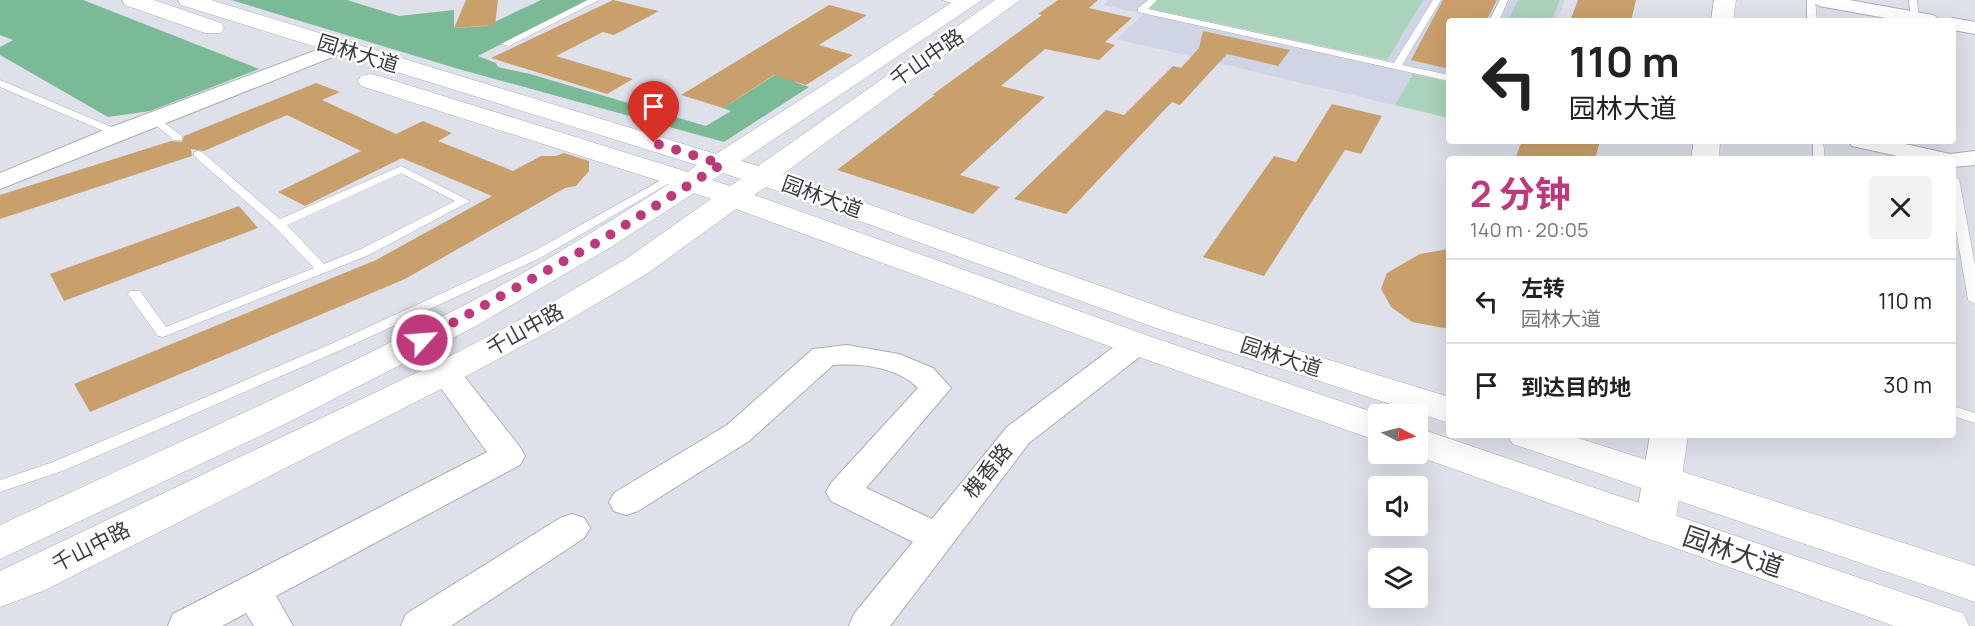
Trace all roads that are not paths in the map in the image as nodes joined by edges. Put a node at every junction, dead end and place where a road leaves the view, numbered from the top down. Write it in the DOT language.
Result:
graph roads {
  1 [pos="133,0"];
  2 [pos="189,0"];
  3 [pos="595,0"];
  4 [pos="1009,0"];
  5 [pos="1154,0"];
  6 [pos="1437,0"];
  7 [pos="1504,0"];
  8 [pos="1725,0"];
  9 [pos="1811,0"];
  10 [pos="1819,0"];
  11 [pos="961,2"];
  12 [pos="1921,13"];
  13 [pos="1495,18"];
  14 [pos="1722,18"];
  15 [pos="1812,18"];
  16 [pos="1956,25"];
  17 [pos="1975,28"];
  18 [pos="506,44"];
  19 [pos="338,48"];
  20 [pos="308,62"];
  21 [pos="1396,67"];
  22 [pos="1446,77"];
  23 [pos="0,83"];
  24 [pos="155,119"];
  25 [pos="117,133"];
  26 [pos="178,138"];
  27 [pos="1874,144"];
  28 [pos="198,154"];
  29 [pos="1929,156"];
  30 [pos="1975,158"];
  31 [pos="1956,160"];
  32 [pos="761,176"];
  33 [pos="682,179"];
  34 [pos="727,180"];
  35 [pos="0,182"];
  36 [pos="1956,194"];
  37 [pos="279,224"];
  38 [pos="322,269"];
  39 [pos="1974,285"];
  40 [pos="135,294"];
  41 [pos="1975,300"];
  42 [pos="1137,344"];
  43 [pos="445,373"];
  44 [pos="1446,409"];
  45 [pos="1956,412"];
  46 [pos="1975,418"];
  47 [pos="1368,425"];
  48 [pos="1535,438"];
  49 [pos="1669,438"];
  50 [pos="1428,446"];
  51 [pos="1664,479"];
  52 [pos="0,486"];
  53 [pos="626,502"];
  54 [pos="1655,525"];
  55 [pos="572,528"];
  56 [pos="936,537"];
  57 [pos="0,543"];
  58 [pos="1975,584"];
  59 [pos="0,589"];
  60 [pos="253,591"];
  61 [pos="187,626"];
  62 [pos="274,626"];
  63 [pos="420,626"];
  64 [pos="868,626"];
  65 [pos="1947,626"];
  1 -- 20 [label="main road, 园林大道"];
  2 -- 19 [label="main road, 园林大道"];
  3 -- 18 [label="lane"];
  4 -- 32 [label="main road, 千山中路"];
  5 -- 21 [label="lane"];
  6 -- 21 [label="lane"];
  7 -- 13 [label="lane"];
  8 -- 14 [label="main road"];
  9 -- 15 [label="lane"];
  10 -- 12 [label="street"];
  11 -- 34 [label="main road, 千山中路"];
  16 -- 17 [label="street"];
  19 -- 20 [label="street"];
  19 -- 34 [label="main road, 园林大道"];
  20 -- 24 [label="street"];
  20 -- 33 [label="main road, 园林大道"];
  21 -- 22 [label="lane"];
  23 -- 25 [label="lane"];
  24 -- 25 [label="street"];
  24 -- 26 [label="lane"];
  25 -- 35 [label="street"];
  27 -- 29 [label="street"];
  28 -- 37 [label="lane"];
  30 -- 31 [label="street"];
  32 -- 34 [label="main road, 千山中路"];
  32 -- 44 [label="main road, 园林大道"];
  33 -- 34 [label="main road, 千山中路"];
  33 -- 52 [label="lane"];
  33 -- 57 [label="main road, 千山中路"];
  34 -- 42 [label="main road, 园林大道"];
  34 -- 43 [label="main road, 千山中路"];
  36 -- 39 [label="lane"];
  37 -- 38 [label="lane"];
  37 -- 38 [label="lane"];
  38 -- 40 [label="lane"];
  39 -- 41 [label="lane"];
  42 -- 47 [label="main road, 园林大道"];
  42 -- 56 [label="street, 槐香路"];
  43 -- 59 [label="main road, 千山中路"];
  43 -- 60 [label="street"];
  45 -- 46 [label="lane"];
  48 -- 51 [label="main road, 园林大道"];
  49 -- 51 [label="main road"];
  50 -- 54 [label="main road, 园林大道"];
  51 -- 54 [label="main road"];
  51 -- 58 [label="main road, 园林大道"];
  53 -- 56 [label="street"];
  54 -- 65 [label="main road, 园林大道"];
  55 -- 63 [label="street"];
  56 -- 64 [label="street, 槐香路"];
  60 -- 61 [label="street"];
  60 -- 62 [label="street"];
}
